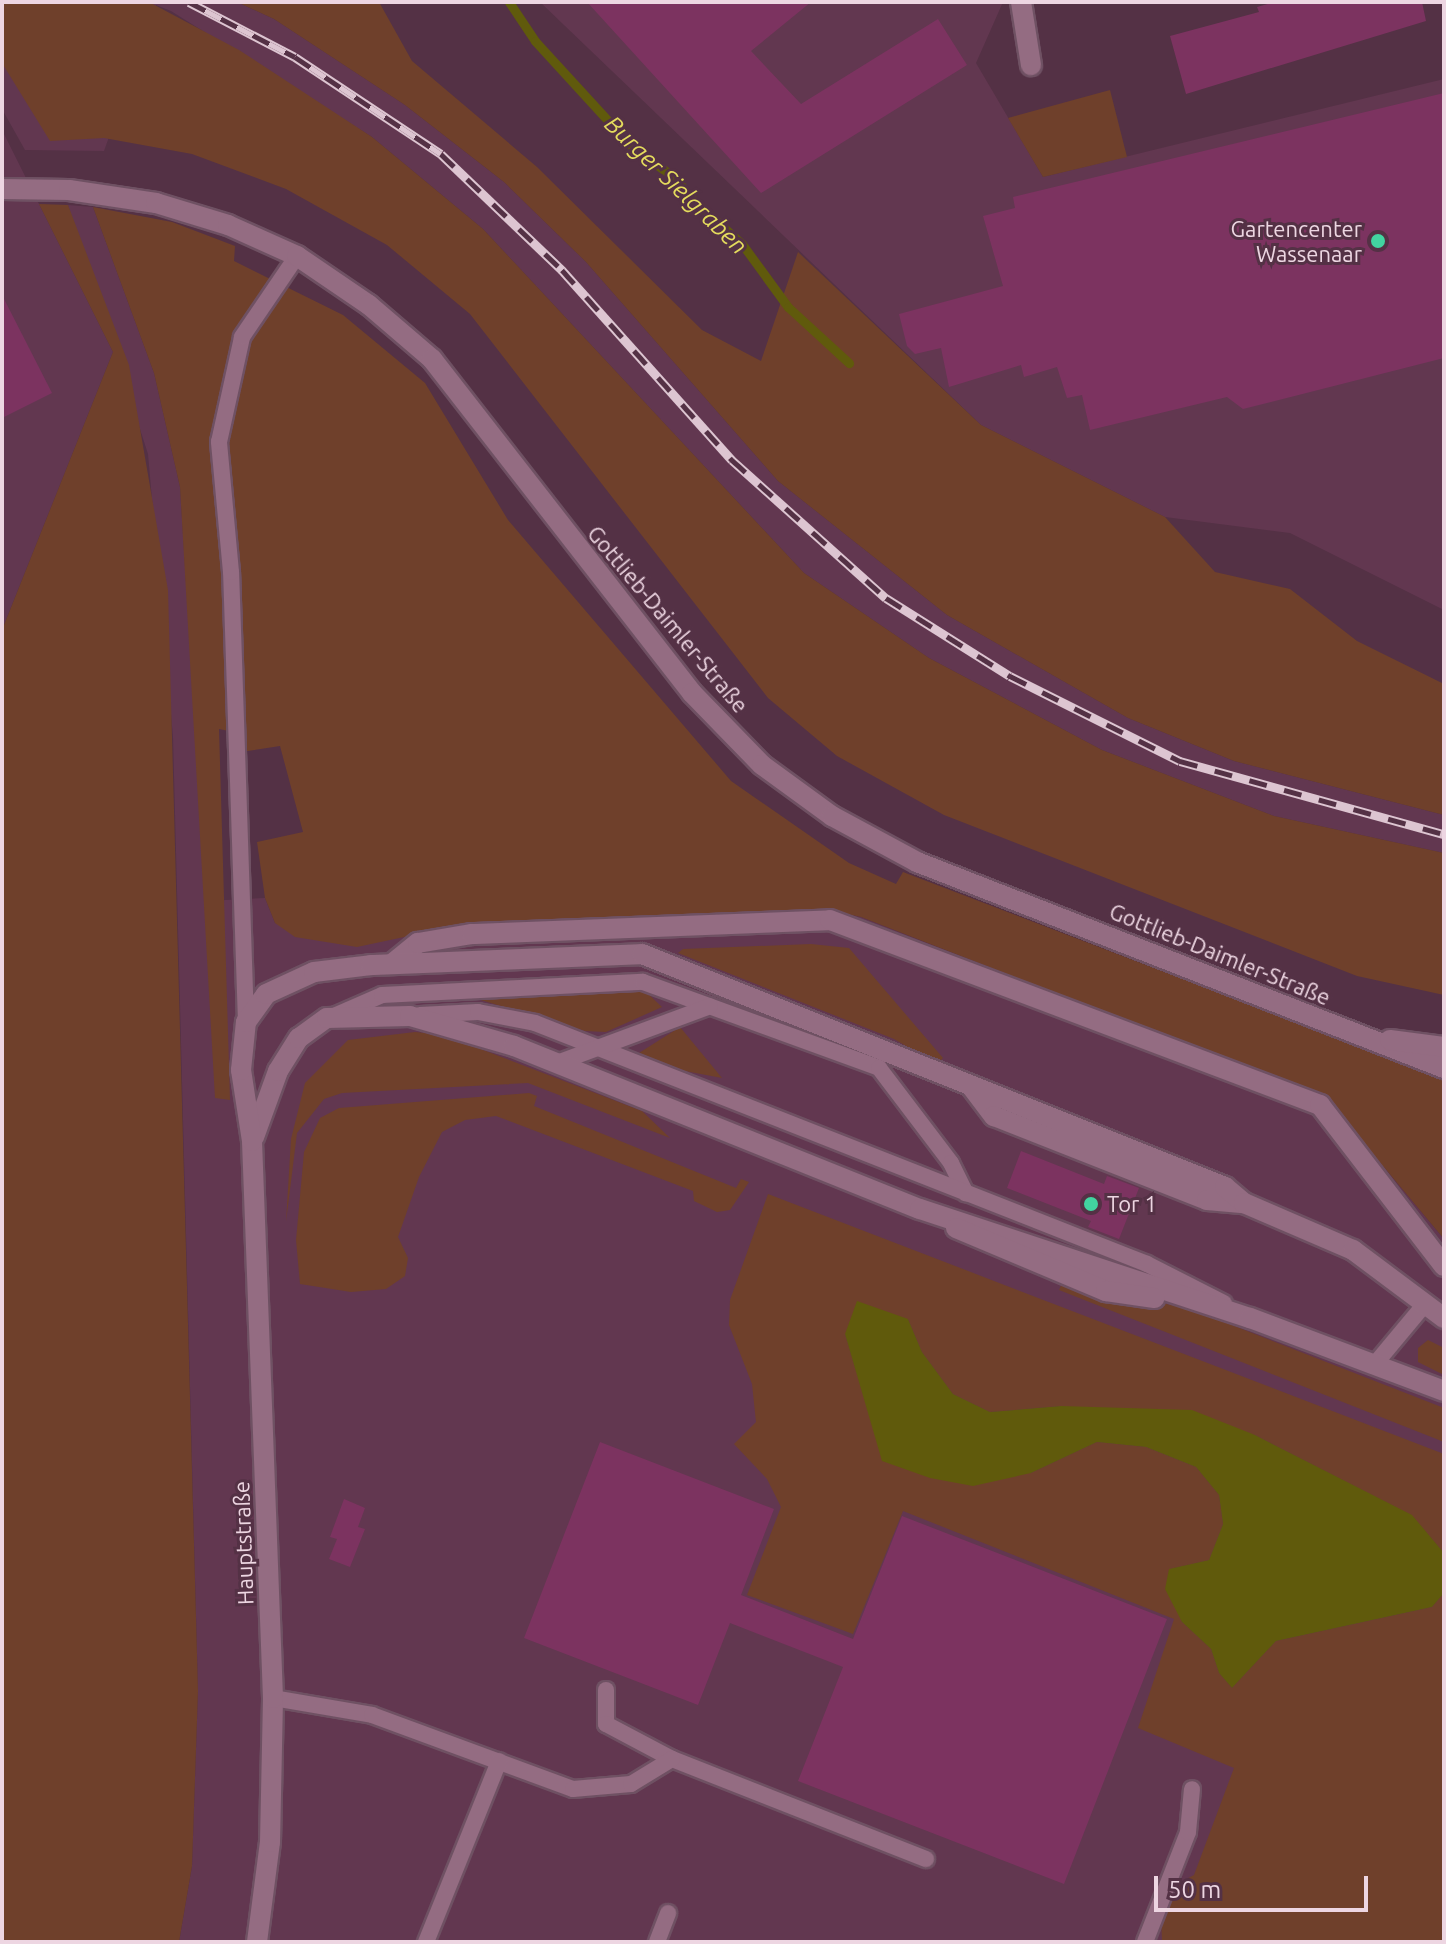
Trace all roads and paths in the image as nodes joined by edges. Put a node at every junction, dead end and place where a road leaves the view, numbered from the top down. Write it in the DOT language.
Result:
graph roads {
  1 [pos="1021,2"];
  2 [pos="1031,65"];
  3 [pos="2,189"];
  4 [pos="297,256"];
  5 [pos="679,927"];
  6 [pos="642,954"];
  7 [pos="393,963"];
  8 [pos="710,1006"];
  9 [pos="410,1016"];
  10 [pos="327,1018"];
  11 [pos="246,1022"];
  12 [pos="1355,1033"];
  13 [pos="598,1047"];
  14 [pos="1444,1047"];
  15 [pos="557,1063"];
  16 [pos="1444,1068"];
  17 [pos="252,1141"];
  18 [pos="966,1194"];
  19 [pos="1444,1266"];
  20 [pos="1425,1304"];
  21 [pos="1250,1318"];
  22 [pos="1444,1318"];
  23 [pos="1375,1364"];
  24 [pos="1444,1391"];
  25 [pos="606,1690"];
  26 [pos="273,1698"];
  27 [pos="672,1759"];
  28 [pos="499,1761"];
  29 [pos="1192,1789"];
  30 [pos="926,1859"];
  31 [pos="668,1913"];
  32 [pos="257,1942"];
  33 [pos="426,1942"];
  34 [pos="657,1942"];
  35 [pos="1145,1942"];
  1 -- 2 [label="street"];
  3 -- 4 [label="street, Gottlieb-Daimler-Straße"];
  4 -- 11 [label="lane"];
  4 -- 12 [label="street, Gottlieb-Daimler-Straße"];
  5 -- 6 [label="street"];
  5 -- 7 [label="street"];
  5 -- 19 [label="street"];
  6 -- 7 [label="street"];
  6 -- 20 [label="street"];
  7 -- 11 [label="street"];
  8 -- 10 [label="lane"];
  8 -- 13 [label="lane"];
  8 -- 18 [label="lane"];
  9 -- 10 [label="street"];
  9 -- 13 [label="lane"];
  9 -- 15 [label="street"];
  10 -- 17 [label="street"];
  11 -- 17 [label="street, Hauptstraße"];
  12 -- 14 [label="street, Gottlieb-Daimler-Straße"];
  12 -- 16 [label="street, Gottlieb-Daimler-Straße"];
  13 -- 15 [label="lane"];
  13 -- 18 [label="lane"];
  15 -- 21 [label="street"];
  17 -- 26 [label="street, Hauptstraße"];
  18 -- 21 [label="lane"];
  20 -- 22 [label="street"];
  20 -- 23 [label="lane"];
  21 -- 23 [label="street"];
  23 -- 24 [label="street"];
  25 -- 27 [label="lane"];
  26 -- 28 [label="lane"];
  26 -- 32 [label="street, Hauptstraße"];
  27 -- 28 [label="lane"];
  27 -- 30 [label="lane"];
  28 -- 33 [label="lane"];
  29 -- 35 [label="lane"];
  31 -- 34 [label="lane"];
}
